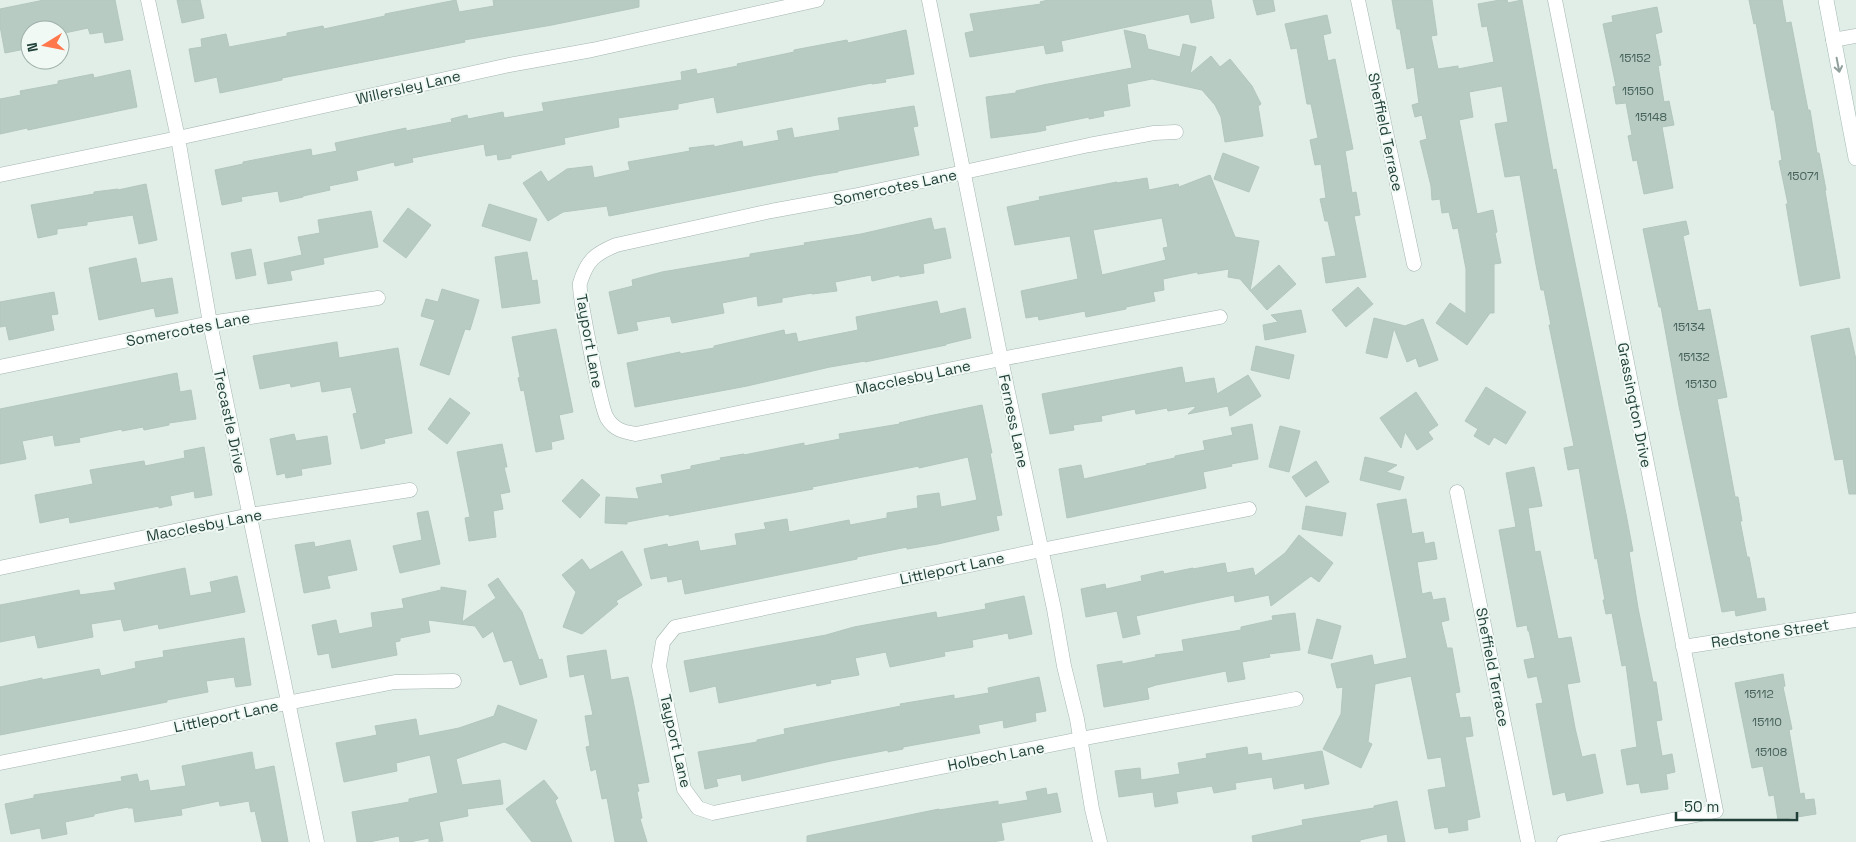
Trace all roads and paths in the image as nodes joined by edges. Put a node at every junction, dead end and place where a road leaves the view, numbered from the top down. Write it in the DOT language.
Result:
graph roads {
  1 [pos="148,0"];
  2 [pos="817,0"];
  3 [pos="929,0"];
  4 [pos="1358,0"];
  5 [pos="1555,0"];
  6 [pos="1826,0"];
  7 [pos="1856,36"];
  8 [pos="1833,40"];
  9 [pos="1176,132"];
  10 [pos="178,138"];
  11 [pos="1856,158"];
  12 [pos="963,173"];
  13 [pos="0,175"];
  14 [pos="616,245"];
  15 [pos="1414,264"];
  16 [pos="378,298"];
  17 [pos="1220,317"];
  18 [pos="210,323"];
  19 [pos="1001,358"];
  20 [pos="0,367"];
  21 [pos="636,434"];
  22 [pos="410,490"];
  23 [pos="1457,492"];
  24 [pos="1249,509"];
  25 [pos="250,515"];
  26 [pos="1041,550"];
  27 [pos="0,568"];
  28 [pos="1856,620"];
  29 [pos="662,642"];
  30 [pos="1683,647"];
  31 [pos="454,680"];
  32 [pos="1296,699"];
  33 [pos="288,703"];
  34 [pos="1080,739"];
  35 [pos="0,763"];
  36 [pos="698,808"];
  37 [pos="317,842"];
  38 [pos="1100,842"];
  39 [pos="1528,842"];
  40 [pos="1564,842"];
  1 -- 10 [label="street, Trecastle Drive"];
  2 -- 10 [label="street, Willersley Lane"];
  3 -- 12 [label="street, Ferness Lane"];
  4 -- 15 [label="street, Sheffield Terrace"];
  5 -- 30 [label="street, Grassington Drive"];
  6 -- 8 [label="main road"];
  7 -- 8 [label="street"];
  8 -- 11 [label="main road, one-way"];
  9 -- 12 [label="street, Somercotes Lane"];
  10 -- 13 [label="street, Willersley Lane"];
  10 -- 18 [label="street, Trecastle Drive"];
  12 -- 14 [label="street, Somercotes Lane"];
  12 -- 19 [label="street, Ferness Lane"];
  14 -- 21 [label="street, Tayport Lane"];
  16 -- 18 [label="street, Somercotes Lane"];
  17 -- 19 [label="street, Macclesby Lane"];
  18 -- 20 [label="street, Somercotes Lane"];
  18 -- 25 [label="street, Trecastle Drive"];
  19 -- 21 [label="street, Macclesby Lane"];
  19 -- 26 [label="street, Ferness Lane"];
  22 -- 25 [label="street, Macclesby Lane"];
  23 -- 39 [label="street, Sheffield Terrace"];
  24 -- 26 [label="street, Littleport Lane"];
  25 -- 27 [label="street, Macclesby Lane"];
  25 -- 33 [label="street, Trecastle Drive"];
  26 -- 29 [label="street, Littleport Lane"];
  26 -- 34 [label="street, Ferness Lane"];
  28 -- 30 [label="street, Redstone Street"];
  29 -- 36 [label="street, Tayport Lane"];
  30 -- 40 [label="street, Grassington Drive"];
  31 -- 33 [label="street, Littleport Lane"];
  32 -- 34 [label="street, Holbech Lane"];
  33 -- 35 [label="street, Littleport Lane"];
  33 -- 37 [label="street, Trecastle Drive"];
  34 -- 36 [label="street, Holbech Lane"];
  34 -- 38 [label="street, Ferness Lane"];
}
